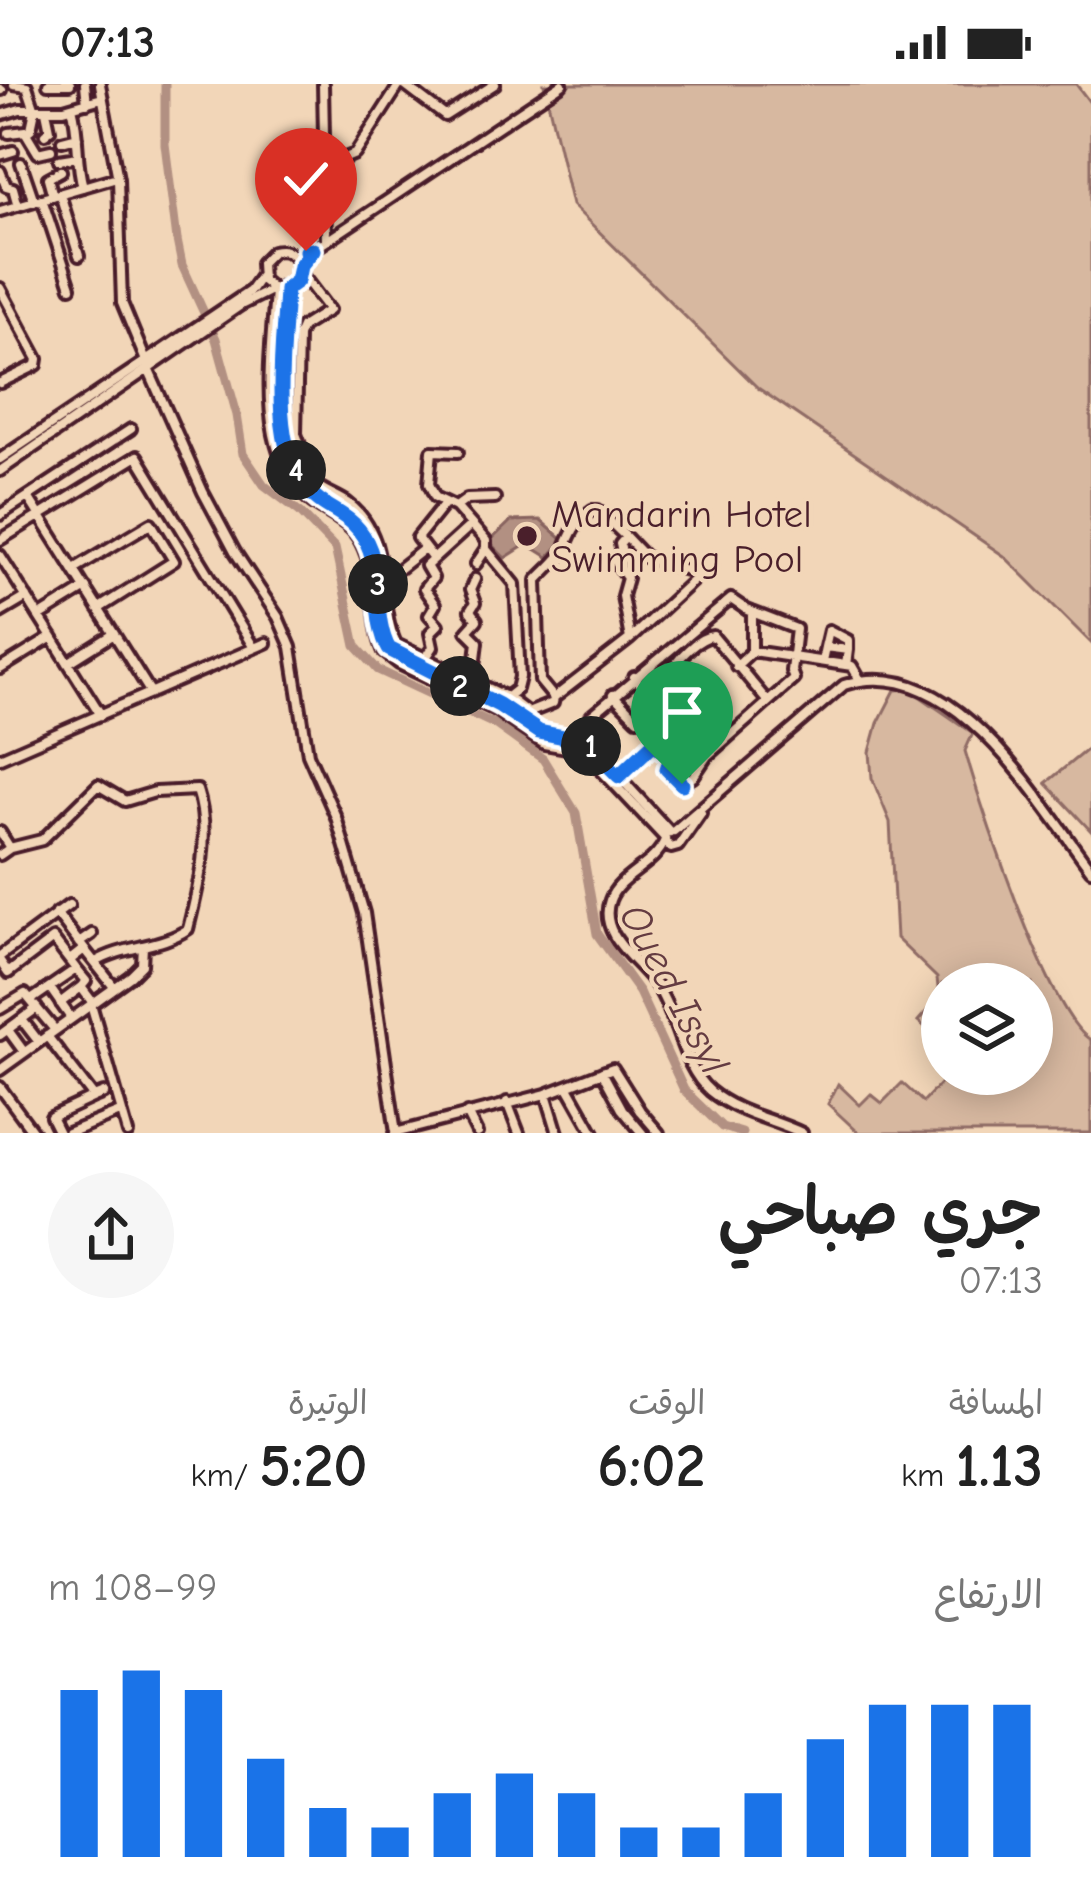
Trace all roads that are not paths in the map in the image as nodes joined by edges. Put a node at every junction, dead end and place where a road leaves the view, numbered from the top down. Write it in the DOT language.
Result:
graph roads {
  1 [pos="14,84"];
  2 [pos="25,84"];
  3 [pos="48,84"];
  4 [pos="70,84"];
  5 [pos="85,84"];
  6 [pos="100,84"];
  7 [pos="323,84"];
  8 [pos="402,84"];
  9 [pos="495,84"];
  10 [pos="562,84"];
  11 [pos="102,98"];
  12 [pos="87,103"];
  13 [pos="72,107"];
  14 [pos="35,110"];
  15 [pos="46,111"];
  16 [pos="0,115"];
  17 [pos="26,131"];
  18 [pos="10,133"];
  19 [pos="45,134"];
  20 [pos="77,137"];
  21 [pos="62,141"];
  22 [pos="51,150"];
  23 [pos="13,151"];
  24 [pos="0,155"];
  25 [pos="80,157"];
  26 [pos="21,163"];
  27 [pos="323,167"];
  28 [pos="0,171"];
  29 [pos="117,177"];
  30 [pos="83,187"];
  31 [pos="47,197"];
  32 [pos="18,206"];
  33 [pos="0,211"];
  34 [pos="326,241"];
  35 [pos="313,250"];
  36 [pos="290,252"];
  37 [pos="80,256"];
  38 [pos="300,269"];
  39 [pos="260,275"];
  40 [pos="71,286"];
  41 [pos="0,287"];
  42 [pos="281,289"];
  43 [pos="318,298"];
  44 [pos="10,306"];
  45 [pos="0,311"];
  46 [pos="223,313"];
  47 [pos="273,336"];
  48 [pos="285,336"];
  49 [pos="147,366"];
  50 [pos="0,383"];
  51 [pos="270,392"];
  52 [pos="283,392"];
  53 [pos="270,407"];
  54 [pos="282,407"];
  55 [pos="130,428"];
  56 [pos="100,452"];
  57 [pos="458,452"];
  58 [pos="0,458"];
  59 [pos="0,471"];
  60 [pos="113,471"];
  61 [pos="28,497"];
  62 [pos="495,498"];
  63 [pos="445,503"];
  64 [pos="456,507"];
  65 [pos="0,515"];
  66 [pos="40,515"];
  67 [pos="471,526"];
  68 [pos="182,530"];
  69 [pos="626,537"];
  70 [pos="0,540"];
  71 [pos="163,542"];
  72 [pos="486,548"];
  73 [pos="424,549"];
  74 [pos="0,555"];
  75 [pos="433,559"];
  76 [pos="476,564"];
  77 [pos="74,569"];
  78 [pos="387,576"];
  79 [pos="475,579"];
  80 [pos="398,586"];
  81 [pos="86,588"];
  82 [pos="26,597"];
  83 [pos="98,608"];
  84 [pos="752,612"];
  85 [pos="0,614"];
  86 [pos="39,617"];
  87 [pos="700,626"];
  88 [pos="114,634"];
  89 [pos="710,636"];
  90 [pos="52,637"];
  91 [pos="630,639"];
  92 [pos="266,643"];
  93 [pos="825,647"];
  94 [pos="254,648"];
  95 [pos="848,650"];
  96 [pos="752,651"];
  97 [pos="427,656"];
  98 [pos="659,657"];
  99 [pos="793,657"];
  100 [pos="822,662"];
  101 [pos="68,663"];
  102 [pos="847,665"];
  103 [pos="736,667"];
  104 [pos="0,669"];
  105 [pos="674,675"];
  106 [pos="634,677"];
  107 [pos="860,680"];
  108 [pos="473,683"];
  109 [pos="151,693"];
  110 [pos="613,695"];
  111 [pos="506,697"];
  112 [pos="554,698"];
  113 [pos="652,698"];
  114 [pos="699,702"];
  115 [pos="768,702"];
  116 [pos="101,715"];
  117 [pos="591,716"];
  118 [pos="726,738"];
  119 [pos="654,743"];
  120 [pos="0,758"];
  121 [pos="616,779"];
  122 [pos="705,807"];
  123 [pos="0,832"];
  124 [pos="668,840"];
  125 [pos="10,848"];
  126 [pos="0,855"];
  127 [pos="1091,870"];
  128 [pos="69,905"];
  129 [pos="56,913"];
  130 [pos="92,934"];
  131 [pos="82,946"];
  132 [pos="143,946"];
  133 [pos="0,959"];
  134 [pos="95,962"];
  135 [pos="73,964"];
  136 [pos="8,973"];
  137 [pos="0,985"];
  138 [pos="81,987"];
  139 [pos="114,987"];
  140 [pos="50,988"];
  141 [pos="60,1003"];
  142 [pos="34,1004"];
  143 [pos="92,1004"];
  144 [pos="0,1009"];
  145 [pos="71,1018"];
  146 [pos="11,1028"];
  147 [pos="47,1036"];
  148 [pos="0,1048"];
  149 [pos="24,1052"];
  150 [pos="10,1062"];
  151 [pos="0,1070"];
  152 [pos="602,1072"];
  153 [pos="0,1087"];
  154 [pos="568,1087"];
  155 [pos="546,1094"];
  156 [pos="507,1102"];
  157 [pos="120,1112"];
  158 [pos="467,1113"];
  159 [pos="403,1132"];
  160 [pos="34,1133"];
  161 [pos="58,1133"];
  162 [pos="68,1133"];
  163 [pos="128,1133"];
  164 [pos="477,1133"];
  165 [pos="519,1133"];
  166 [pos="558,1133"];
  167 [pos="594,1133"];
  168 [pos="642,1133"];
  169 [pos="659,1133"];
  170 [pos="802,1133"];
  1 -- 2 [label="street"];
  2 -- 14 [label="street"];
  3 -- 4 [label="street"];
  5 -- 12 [label="street"];
  6 -- 11 [label="street"];
  7 -- 27 [label="street"];
  8 -- 9 [label="street"];
  8 -- 27 [label="street"];
  10 -- 34 [label="street"];
  11 -- 12 [label="street"];
  11 -- 29 [label="street"];
  12 -- 13 [label="street"];
  13 -- 15 [label="street"];
  13 -- 20 [label="street"];
  14 -- 15 [label="street"];
  14 -- 16 [label="street"];
  14 -- 17 [label="street"];
  15 -- 19 [label="street"];
  17 -- 18 [label="street"];
  17 -- 22 [label="street"];
  20 -- 21 [label="street"];
  20 -- 25 [label="street"];
  23 -- 24 [label="street"];
  25 -- 30 [label="street"];
  25 -- 31 [label="street"];
  26 -- 31 [label="street"];
  27 -- 34 [label="street"];
  28 -- 32 [label="street"];
  29 -- 30 [label="street"];
  29 -- 49 [label="street"];
  30 -- 31 [label="street"];
  31 -- 32 [label="street"];
  31 -- 37 [label="street"];
  31 -- 40 [label="street"];
  32 -- 33 [label="street"];
  34 -- 35 [label="street"];
  35 -- 36 [label="street"];
  35 -- 38 [label="street"];
  36 -- 38 [label="street"];
  36 -- 39 [label="street"];
  38 -- 42 [label="street"];
  38 -- 43 [label="street"];
  39 -- 42 [label="street"];
  39 -- 46 [label="street"];
  41 -- 44 [label="street"];
  42 -- 43 [label="street"];
  42 -- 46 [label="street"];
  42 -- 47 [label="street"];
  42 -- 48 [label="street"];
  43 -- 78 [label="street"];
  44 -- 45 [label="street"];
  44 -- 50 [label="street"];
  46 -- 49 [label="street"];
  47 -- 48 [label="street"];
  47 -- 51 [label="street"];
  48 -- 52 [label="street"];
  49 -- 58 [label="street"];
  49 -- 59 [label="street"];
  49 -- 159 [label="street"];
  51 -- 52 [label="street"];
  51 -- 53 [label="street"];
  52 -- 54 [label="street"];
  53 -- 54 [label="street"];
  53 -- 121 [label="street"];
  54 -- 121 [label="street"];
  55 -- 56 [label="street"];
  56 -- 60 [label="street"];
  56 -- 61 [label="street"];
  57 -- 63 [label="street"];
  60 -- 66 [label="street"];
  60 -- 68 [label="street"];
  61 -- 65 [label="street"];
  61 -- 66 [label="street"];
  62 -- 64 [label="street"];
  63 -- 64 [label="street"];
  63 -- 73 [label="street"];
  64 -- 67 [label="street"];
  66 -- 70 [label="street"];
  66 -- 77 [label="street"];
  67 -- 72 [label="street"];
  67 -- 75 [label="street"];
  68 -- 71 [label="street"];
  68 -- 94 [label="street"];
  69 -- 91 [label="street"];
  69 -- 91 [label="street"];
  69 -- 112 [label="street"];
  71 -- 77 [label="street"];
  71 -- 83 [label="street"];
  72 -- 76 [label="street"];
  72 -- 111 [label="street"];
  73 -- 75 [label="street"];
  73 -- 78 [label="street"];
  74 -- 82 [label="street"];
  75 -- 97 [label="street"];
  77 -- 81 [label="street"];
  78 -- 80 [label="street"];
  78 -- 97 [label="street"];
  79 -- 108 [label="street"];
  81 -- 83 [label="street"];
  81 -- 86 [label="street"];
  82 -- 85 [label="street"];
  82 -- 86 [label="street"];
  83 -- 88 [label="street"];
  84 -- 87 [label="street"];
  84 -- 96 [label="street"];
  84 -- 99 [label="street"];
  86 -- 90 [label="street"];
  87 -- 89 [label="street"];
  87 -- 98 [label="street"];
  88 -- 101 [label="street"];
  88 -- 109 [label="street"];
  89 -- 103 [label="street"];
  89 -- 105 [label="street"];
  90 -- 101 [label="street"];
  90 -- 104 [label="street"];
  91 -- 112 [label="street"];
  92 -- 94 [label="street"];
  93 -- 95 [label="street"];
  93 -- 95 [label="street"];
  93 -- 100 [label="street"];
  94 -- 109 [label="street"];
  95 -- 102 [label="street"];
  96 -- 99 [label="street"];
  96 -- 103 [label="street"];
  97 -- 108 [label="street"];
  98 -- 105 [label="street"];
  98 -- 106 [label="street"];
  99 -- 100 [label="street"];
  99 -- 115 [label="street"];
  100 -- 102 [label="street"];
  101 -- 116 [label="street"];
  102 -- 107 [label="street"];
  103 -- 115 [label="street"];
  105 -- 113 [label="street"];
  105 -- 114 [label="street"];
  106 -- 110 [label="street"];
  106 -- 113 [label="street"];
  107 -- 122 [label="street"];
  107 -- 127 [label="street"];
  108 -- 111 [label="street"];
  109 -- 116 [label="street"];
  110 -- 113 [label="street"];
  110 -- 117 [label="street"];
  111 -- 112 [label="street"];
  114 -- 118 [label="street"];
  114 -- 119 [label="street"];
  115 -- 118 [label="street"];
  116 -- 120 [label="street"];
  118 -- 119 [label="street"];
  119 -- 121 [label="street"];
  121 -- 124 [label="street"];
  122 -- 124 [label="street"];
  122 -- 124 [label="street"];
  123 -- 125 [label="street"];
  124 -- 170 [label="street"];
  125 -- 126 [label="street"];
  125 -- 132 [label="street"];
  128 -- 129 [label="street"];
  129 -- 131 [label="street"];
  129 -- 133 [label="street"];
  130 -- 131 [label="street"];
  131 -- 134 [label="street"];
  131 -- 135 [label="street"];
  132 -- 134 [label="street"];
  132 -- 139 [label="street"];
  133 -- 136 [label="street"];
  134 -- 139 [label="street"];
  135 -- 136 [label="street"];
  135 -- 138 [label="street"];
  135 -- 140 [label="street"];
  136 -- 137 [label="street"];
  138 -- 141 [label="street"];
  138 -- 143 [label="street"];
  139 -- 143 [label="street"];
  140 -- 141 [label="street"];
  140 -- 142 [label="street"];
  141 -- 145 [label="street"];
  142 -- 144 [label="street"];
  142 -- 146 [label="street"];
  142 -- 147 [label="street"];
  143 -- 145 [label="street"];
  143 -- 157 [label="street"];
  144 -- 146 [label="street"];
  145 -- 147 [label="street"];
  146 -- 147 [label="street"];
  146 -- 149 [label="street"];
  147 -- 149 [label="street"];
  147 -- 161 [label="street"];
  148 -- 150 [label="street"];
  149 -- 150 [label="street"];
  150 -- 151 [label="street"];
  152 -- 154 [label="street"];
  152 -- 168 [label="street"];
  152 -- 169 [label="street"];
  153 -- 160 [label="street"];
  154 -- 155 [label="street"];
  154 -- 167 [label="street"];
  155 -- 156 [label="street"];
  155 -- 166 [label="street"];
  156 -- 158 [label="street"];
  156 -- 165 [label="street"];
  157 -- 162 [label="street"];
  157 -- 163 [label="street"];
  158 -- 159 [label="street"];
  158 -- 164 [label="street"];
}
